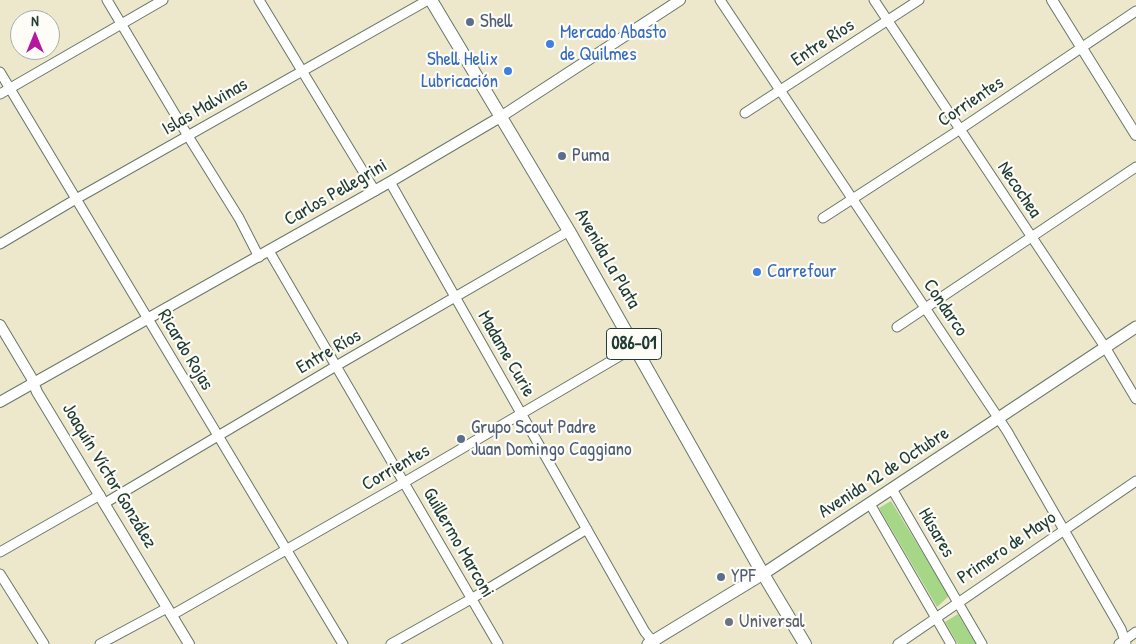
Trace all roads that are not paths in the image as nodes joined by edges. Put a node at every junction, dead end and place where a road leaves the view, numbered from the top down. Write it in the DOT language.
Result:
graph roads {
  1 [pos="107,0"];
  2 [pos="162,0"];
  3 [pos="259,0"];
  4 [pos="429,0"];
  5 [pos="680,0"];
  6 [pos="720,0"];
  7 [pos="874,0"];
  8 [pos="919,0"];
  9 [pos="1052,0"];
  10 [pos="1136,11"];
  11 [pos="887,20"];
  12 [pos="121,24"];
  13 [pos="1082,46"];
  14 [pos="302,70"];
  15 [pos="0,72"];
  16 [pos="10,88"];
  17 [pos="780,90"];
  18 [pos="0,94"];
  19 [pos="745,113"];
  20 [pos="502,116"];
  21 [pos="959,130"];
  22 [pos="1136,135"];
  23 [pos="188,136"];
  24 [pos="1136,167"];
  25 [pos="390,182"];
  26 [pos="375,190"];
  27 [pos="76,198"];
  28 [pos="852,199"];
  29 [pos="823,218"];
  30 [pos="569,231"];
  31 [pos="1031,238"];
  32 [pos="0,244"];
  33 [pos="269,251"];
  34 [pos="259,257"];
  35 [pos="455,298"];
  36 [pos="927,309"];
  37 [pos="147,319"];
  38 [pos="0,325"];
  39 [pos="1136,326"];
  40 [pos="897,328"];
  41 [pos="635,347"];
  42 [pos="1105,347"];
  43 [pos="336,366"];
  44 [pos="34,384"];
  45 [pos="1136,399"];
  46 [pos="0,402"];
  47 [pos="522,413"];
  48 [pos="999,418"];
  49 [pos="218,436"];
  50 [pos="1136,481"];
  51 [pos="404,483"];
  52 [pos="892,489"];
  53 [pos="103,499"];
  54 [pos="870,504"];
  55 [pos="587,529"];
  56 [pos="1064,530"];
  57 [pos="288,550"];
  58 [pos="0,552"];
  59 [pos="0,574"];
  60 [pos="763,574"];
  61 [pos="472,599"];
  62 [pos="958,602"];
  63 [pos="170,612"];
  64 [pos="936,618"];
  65 [pos="1136,632"];
  66 [pos="652,643"];
  67 [pos="1123,643"];
  68 [pos="44,644"];
  69 [pos="100,644"];
  70 [pos="189,644"];
  71 [pos="343,644"];
  72 [pos="391,644"];
  73 [pos="498,644"];
  74 [pos="805,644"];
  75 [pos="898,644"];
  76 [pos="951,644"];
  77 [pos="982,644"];
  1 -- 12 [label="street"];
  2 -- 12 [label="street"];
  3 -- 14 [label="street"];
  4 -- 14 [label="street, Islas Malvinas"];
  4 -- 20 [label="main road, Avenida La Plata / 086-01"];
  5 -- 20 [label="street, Carlos Pellegrini"];
  6 -- 17 [label="street, Condarco"];
  7 -- 11 [label="street, Necochea"];
  8 -- 11 [label="street, Entre Ríos"];
  9 -- 13 [label="street"];
  10 -- 13 [label="street, Corrientes"];
  11 -- 17 [label="street, Entre Ríos"];
  11 -- 21 [label="street, Necochea"];
  12 -- 16 [label="street"];
  12 -- 23 [label="street"];
  13 -- 21 [label="street, Corrientes"];
  13 -- 22 [label="street"];
  14 -- 23 [label="street, Islas Malvinas"];
  14 -- 26 [label="street"];
  15 -- 16 [label="street, Ricardo Rojas"];
  16 -- 18 [label="street"];
  16 -- 27 [label="street, Ricardo Rojas"];
  17 -- 19 [label="street, Entre Ríos"];
  17 -- 28 [label="street, Condarco"];
  20 -- 25 [label="street, Carlos Pellegrini"];
  20 -- 30 [label="main road, Avenida La Plata / 086-01"];
  21 -- 28 [label="street, Corrientes"];
  21 -- 31 [label="street, Necochea"];
  23 -- 27 [label="street, Islas Malvinas"];
  23 -- 34 [label="street"];
  24 -- 31 [label="street"];
  25 -- 26 [label="street, Carlos Pellegrini"];
  25 -- 35 [label="street, Madame Curie"];
  26 -- 33 [label="street, Carlos Pellegrini"];
  27 -- 32 [label="street, Islas Malvinas"];
  27 -- 37 [label="street, Ricardo Rojas"];
  28 -- 29 [label="street, Corrientes"];
  28 -- 36 [label="street, Condarco"];
  30 -- 35 [label="street, Entre Ríos"];
  30 -- 41 [label="main road, Avenida La Plata / 086-01"];
  31 -- 36 [label="street"];
  31 -- 42 [label="street, Necochea"];
  33 -- 34 [label="street, Carlos Pellegrini"];
  33 -- 43 [label="street, Guillermo Marconi"];
  34 -- 37 [label="street, Carlos Pellegrini"];
  35 -- 43 [label="street, Entre Ríos"];
  35 -- 47 [label="street, Madame Curie"];
  36 -- 40 [label="street"];
  36 -- 48 [label="street, Condarco"];
  37 -- 44 [label="street, Carlos Pellegrini"];
  37 -- 49 [label="street, Ricardo Rojas"];
  38 -- 44 [label="street, Joaquín Víctor González"];
  39 -- 42 [label="main road, Avenida 12 de Octubre"];
  41 -- 47 [label="street, Corrientes"];
  41 -- 60 [label="main road, Avenida La Plata / 086-01"];
  42 -- 45 [label="street, Necochea"];
  42 -- 48 [label="main road, Avenida 12 de Octubre"];
  43 -- 49 [label="street, Entre Ríos"];
  43 -- 51 [label="street, Guillermo Marconi"];
  44 -- 46 [label="street, Carlos Pellegrini"];
  44 -- 53 [label="street, Joaquín Víctor González"];
  47 -- 51 [label="street, Corrientes"];
  47 -- 55 [label="street, Madame Curie"];
  48 -- 52 [label="main road, Avenida 12 de Octubre"];
  48 -- 56 [label="street, Condarco"];
  49 -- 53 [label="street, Entre Ríos"];
  49 -- 57 [label="street, Ricardo Rojas"];
  50 -- 56 [label="street, Primero de Mayo"];
  51 -- 57 [label="street, Corrientes"];
  51 -- 61 [label="street, Guillermo Marconi"];
  52 -- 54 [label="main road, Avenida 12 de Octubre"];
  52 -- 62 [label="street, Húsares"];
  53 -- 58 [label="street, Entre Ríos"];
  53 -- 63 [label="street, Joaquín Víctor González"];
  54 -- 60 [label="main road, Avenida 12 de Octubre"];
  54 -- 64 [label="street"];
  55 -- 61 [label="street"];
  55 -- 66 [label="street, Madame Curie"];
  56 -- 62 [label="street, Primero de Mayo"];
  56 -- 67 [label="street, Condarco"];
  57 -- 63 [label="street, Corrientes"];
  57 -- 71 [label="street, Ricardo Rojas"];
  59 -- 68 [label="street"];
  60 -- 66 [label="main road, Avenida 12 de Octubre"];
  60 -- 74 [label="main road, Avenida La Plata / 086-01"];
  61 -- 72 [label="street"];
  61 -- 73 [label="street, Guillermo Marconi"];
  62 -- 64 [label="street, Primero de Mayo"];
  62 -- 77 [label="street, Húsares"];
  63 -- 69 [label="street, Corrientes"];
  63 -- 70 [label="street, Joaquín Víctor González"];
  64 -- 75 [label="street, Primero de Mayo"];
  64 -- 76 [label="street"];
  65 -- 67 [label="street"];
}
